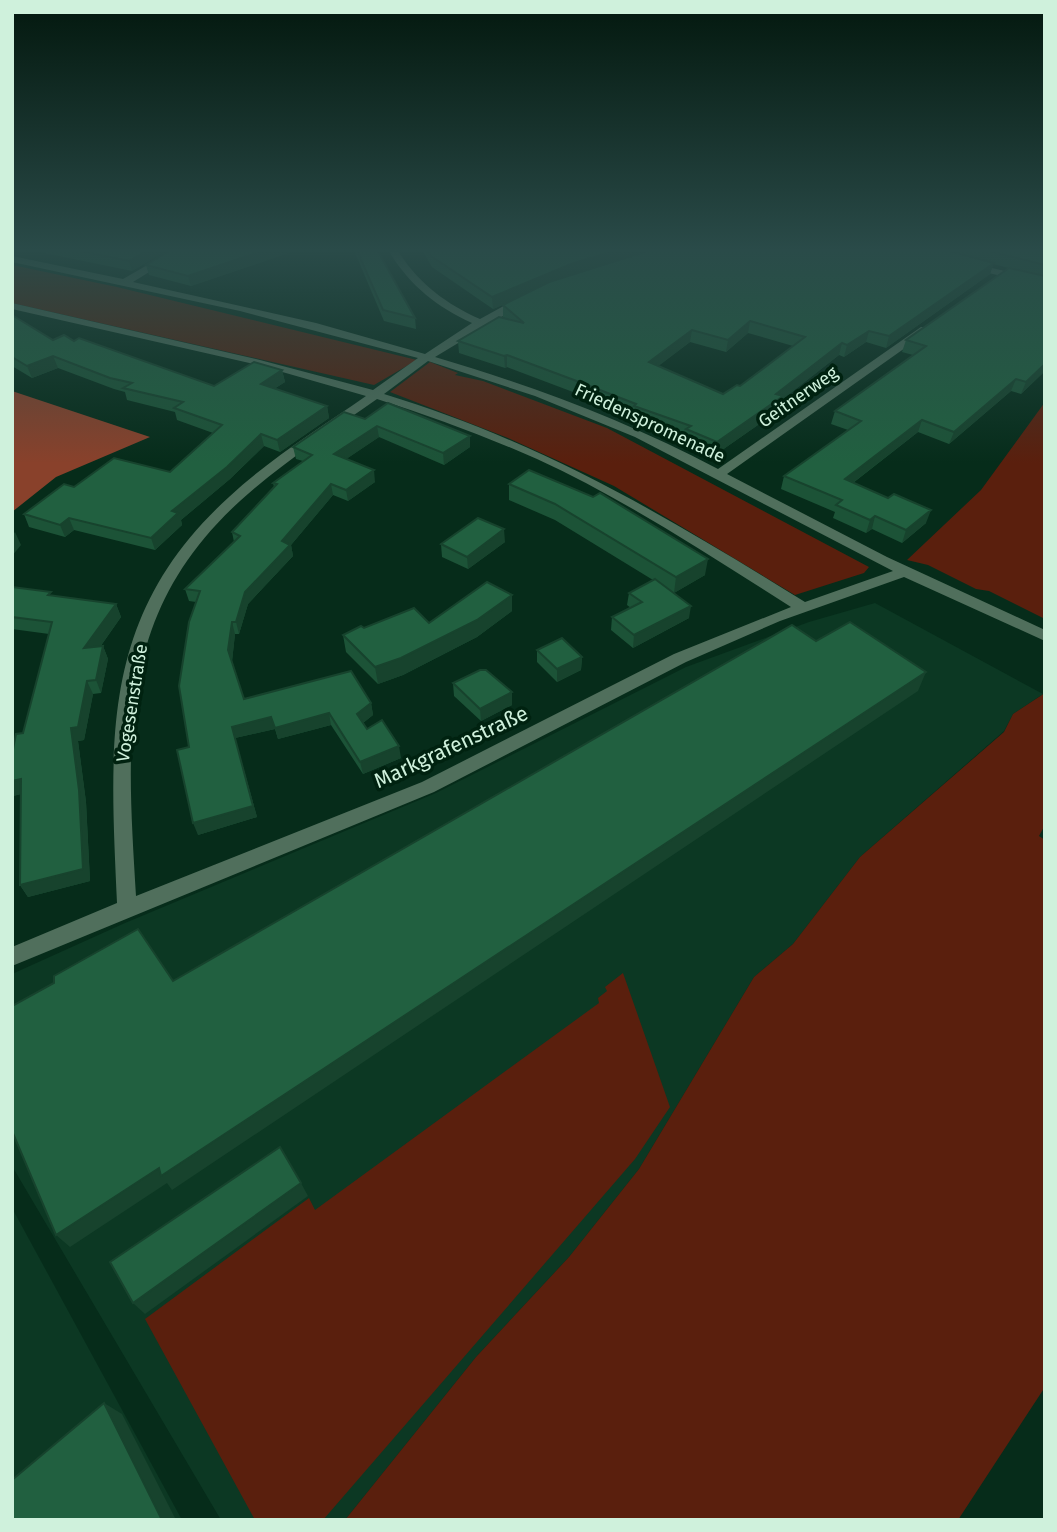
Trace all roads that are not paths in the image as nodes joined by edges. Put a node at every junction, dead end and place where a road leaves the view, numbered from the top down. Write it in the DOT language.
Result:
graph roads {
  1 [pos="73,319"];
  2 [pos="276,319"];
  3 [pos="473,319"];
  4 [pos="484,319"];
  5 [pos="479,322"];
  6 [pos="931,324"];
  7 [pos="428,356"];
  8 [pos="377,393"];
  9 [pos="717,475"];
  10 [pos="906,571"];
  11 [pos="804,608"];
  12 [pos="1045,636"];
  13 [pos="127,908"];
  14 [pos="12,957"];
  1 -- 8 [label="street"];
  2 -- 7 [label="street, Friedenspromenade"];
  3 -- 5 [label="street"];
  4 -- 5 [label="street, Vogesenstraße"];
  5 -- 7 [label="street, Vogesenstraße"];
  6 -- 9 [label="street, Geitnerweg"];
  7 -- 8 [label="street, Vogesenstraße"];
  7 -- 9 [label="street, Friedenspromenade"];
  8 -- 11 [label="street"];
  8 -- 13 [label="street, Vogesenstraße"];
  9 -- 10 [label="street, Friedenspromenade"];
  10 -- 11 [label="street, Markgrafenstraße"];
  10 -- 12 [label="street, Friedenspromenade"];
  11 -- 13 [label="street, Markgrafenstraße"];
  13 -- 14 [label="street, Markgrafenstraße"];
}
